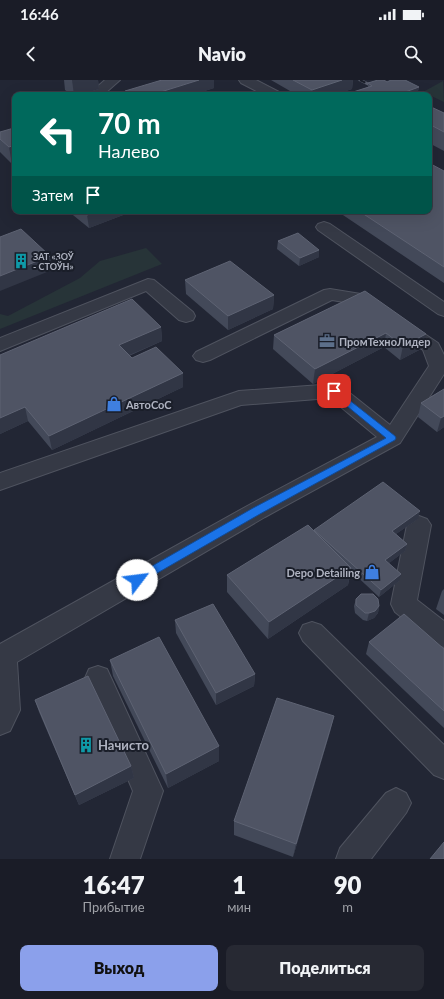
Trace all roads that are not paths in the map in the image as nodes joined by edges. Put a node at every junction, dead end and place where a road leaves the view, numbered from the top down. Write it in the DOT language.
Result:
graph roads {
  1 [pos="113,80"];
  2 [pos="246,80"];
  3 [pos="99,92"];
  4 [pos="268,92"];
  5 [pos="324,228"];
  6 [pos="444,310"];
  7 [pos="186,316"];
  8 [pos="0,345"];
  9 [pos="203,356"];
  10 [pos="392,438"];
  11 [pos="0,482"];
  12 [pos="419,525"];
  13 [pos="312,633"];
  14 [pos="444,636"];
  15 [pos="2,653"];
  16 [pos="98,678"];
  17 [pos="0,722"];
  18 [pos="444,765"];
  19 [pos="396,803"];
  20 [pos="125,859"];
  21 [pos="351,859"];
  1 -- 3 [label="lane"];
  2 -- 4 [label="lane"];
  5 -- 6 [label="lane"];
  7 -- 8 [label="lane"];
  9 -- 10 [label="lane"];
  10 -- 11 [label="lane"];
  10 -- 15 [label="lane"];
  12 -- 14 [label="lane"];
  13 -- 18 [label="lane"];
  15 -- 17 [label="lane"];
  16 -- 20 [label="lane"];
  19 -- 21 [label="lane"];
}
